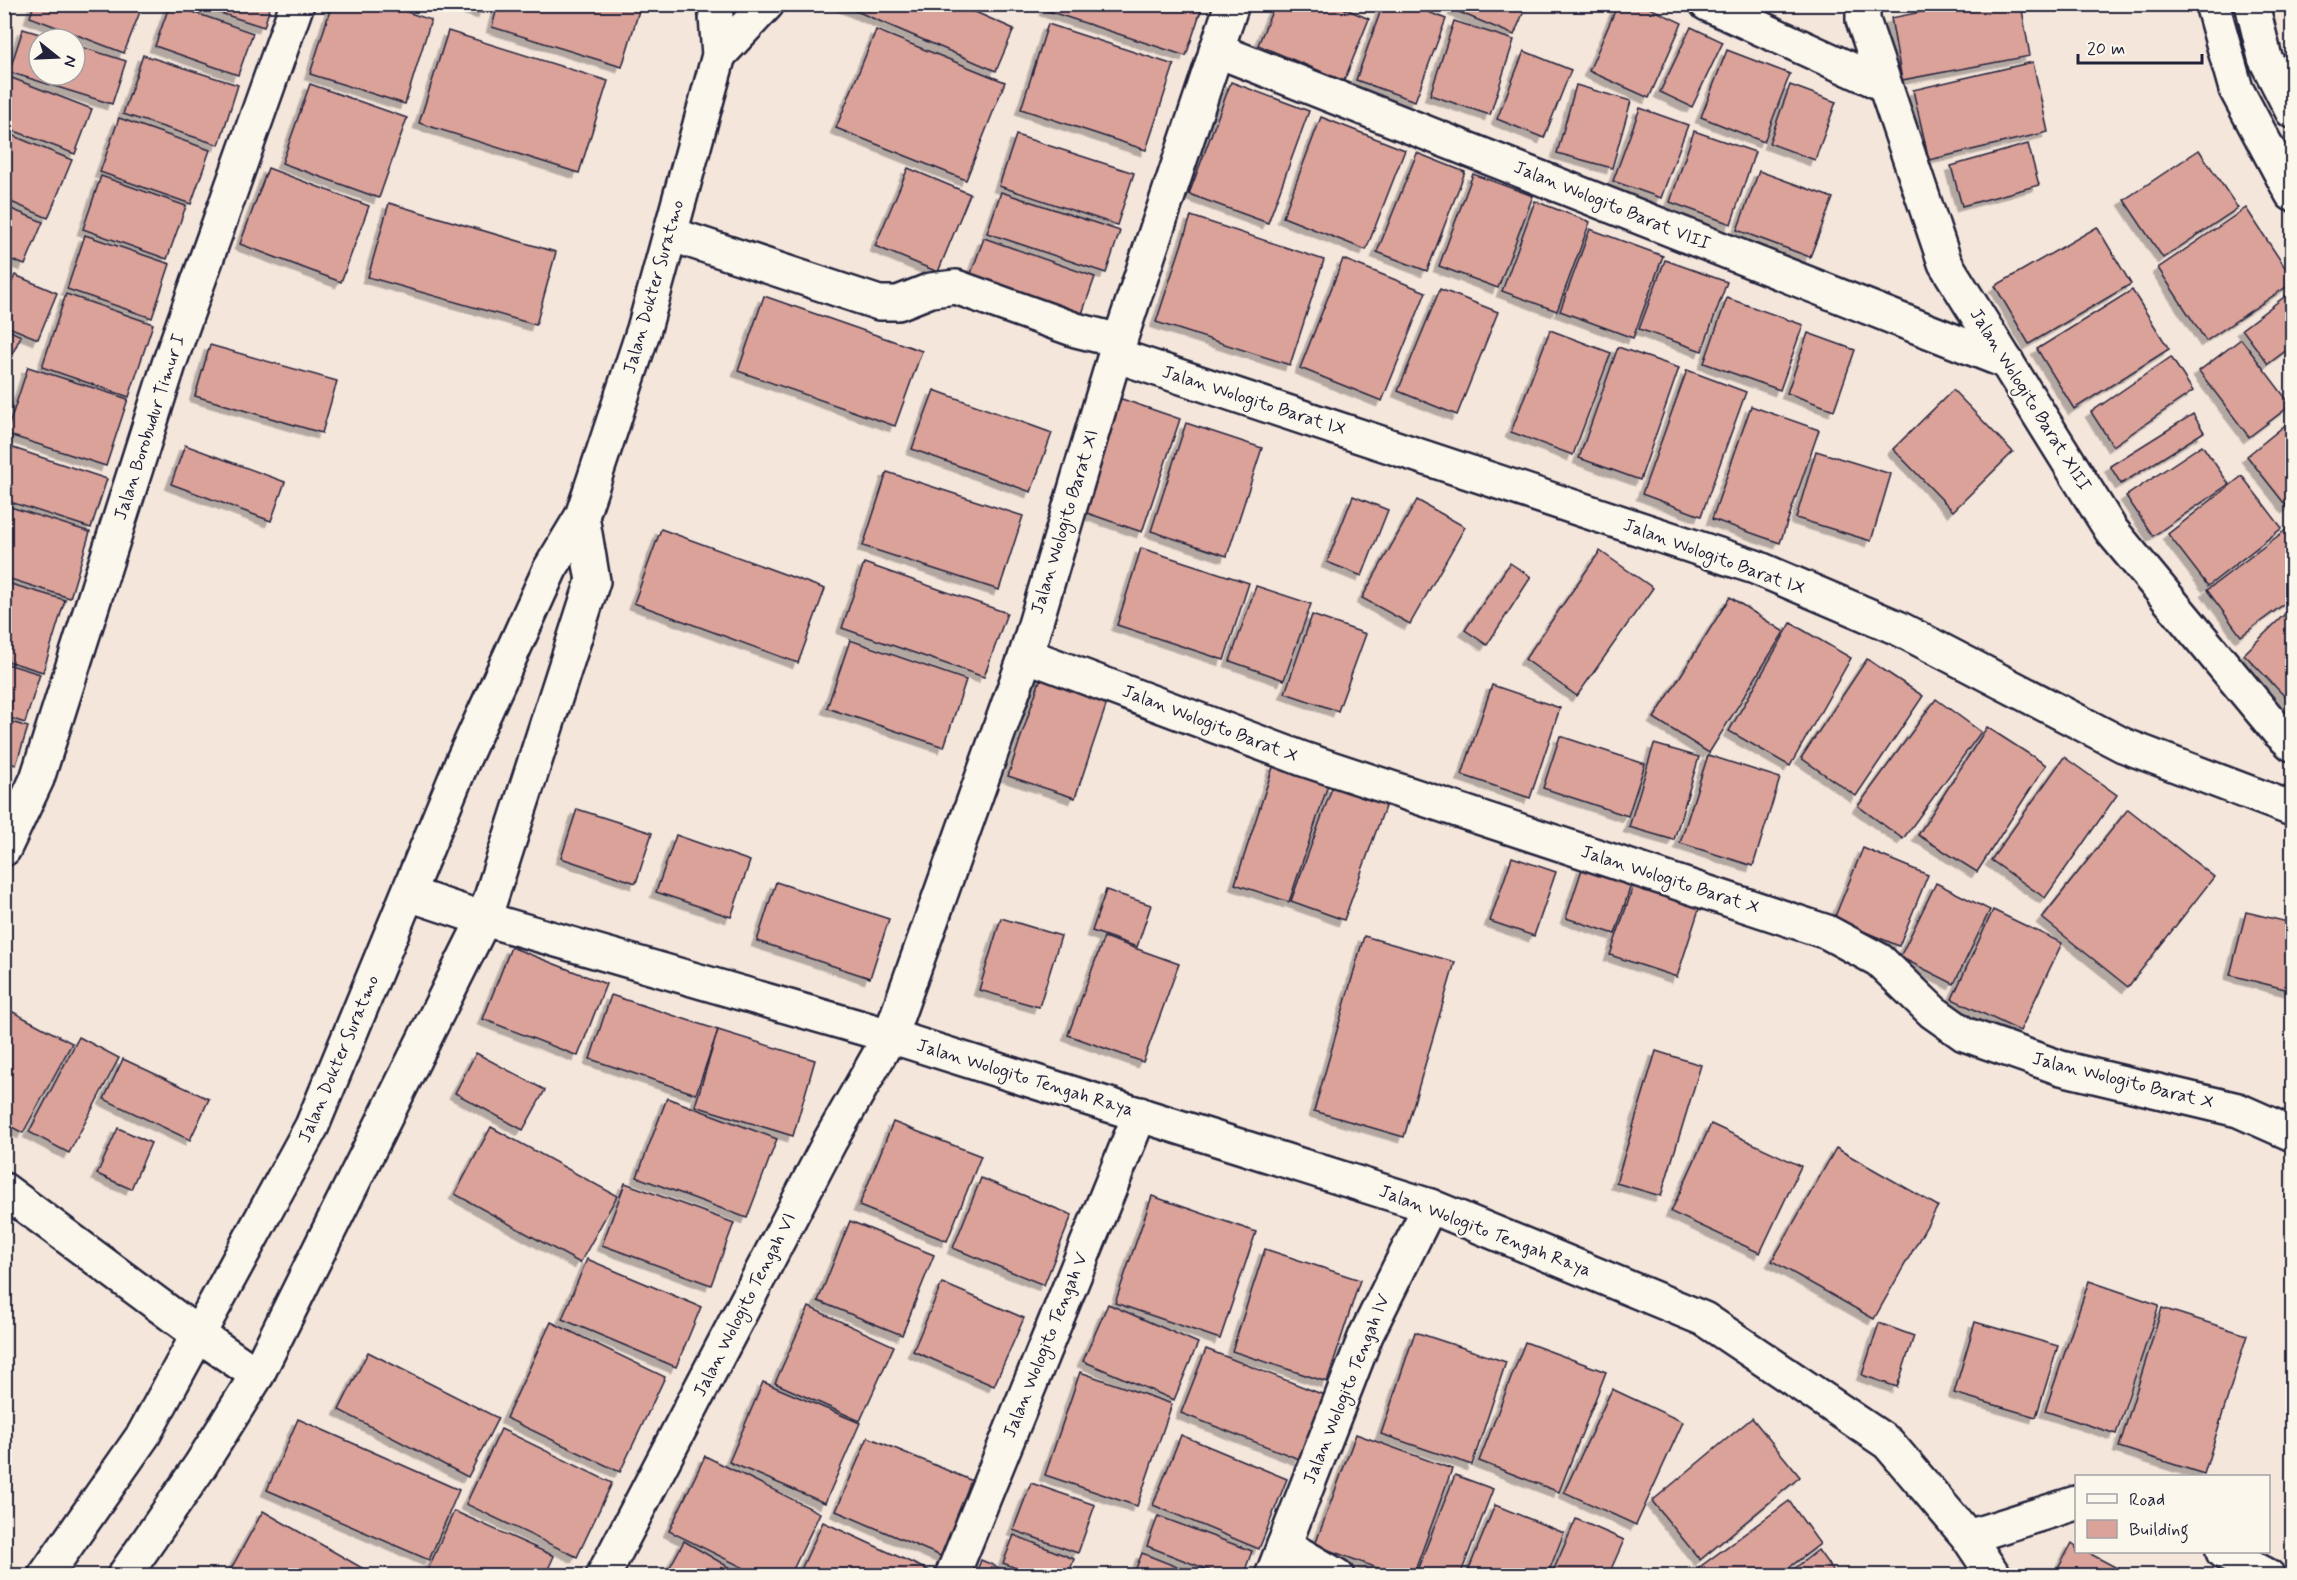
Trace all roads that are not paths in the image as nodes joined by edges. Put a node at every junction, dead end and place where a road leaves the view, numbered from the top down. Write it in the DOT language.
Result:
graph roads {
  1 [pos="297,4"];
  2 [pos="715,4"];
  3 [pos="767,4"];
  4 [pos="1232,4"];
  5 [pos="1707,4"];
  6 [pos="1863,4"];
  7 [pos="2212,4"];
  8 [pos="2252,4"];
  9 [pos="1216,50"];
  10 [pos="719,55"];
  11 [pos="1885,85"];
  12 [pos="2292,111"];
  13 [pos="2292,194"];
  14 [pos="670,234"];
  15 [pos="1117,348"];
  16 [pos="2007,362"];
  17 [pos="582,516"];
  18 [pos="1026,655"];
  19 [pos="2292,744"];
  20 [pos="2292,809"];
  21 [pos="4,849"];
  22 [pos="409,894"];
  23 [pos="484,919"];
  24 [pos="890,1036"];
  25 [pos="1140,1114"];
  26 [pos="2292,1134"];
  27 [pos="4,1190"];
  28 [pos="1430,1206"];
  29 [pos="200,1335"];
  30 [pos="257,1375"];
  31 [pos="2075,1503"];
  32 [pos="1968,1537"];
  33 [pos="1284,1545"];
  34 [pos="2227,1553"];
  35 [pos="45,1575"];
  36 [pos="124,1575"];
  37 [pos="603,1575"];
  38 [pos="952,1575"];
  39 [pos="1272,1575"];
  40 [pos="1337,1575"];
  41 [pos="1994,1575"];
  42 [pos="2268,1575"];
  1 -- 21 [label="street, Jalan Borobudur Timur I"];
  2 -- 10 [label="street, Jalan Dokter Suratmo"];
  3 -- 10 [label="street, Jalan Dokter Suratmo"];
  4 -- 9 [label="street, Jalan Wologito Barat XI"];
  5 -- 11 [label="street"];
  6 -- 11 [label="street, Jalan Wologito Barat XIII"];
  7 -- 13 [label="street"];
  8 -- 12 [label="street"];
  9 -- 15 [label="street, Jalan Wologito Barat XI"];
  9 -- 16 [label="street, Jalan Wologito Barat VIII"];
  10 -- 14 [label="street, Jalan Dokter Suratmo"];
  11 -- 16 [label="street, Jalan Wologito Barat XIII"];
  14 -- 15 [label="street, Jalan Wologito Barat IX"];
  14 -- 17 [label="street, Jalan Dokter Suratmo"];
  15 -- 18 [label="street, Jalan Wologito Barat XI"];
  15 -- 20 [label="street, Jalan Wologito Barat IX"];
  16 -- 19 [label="street, Jalan Wologito Barat XIII"];
  17 -- 22 [label="street, Jalan Dokter Suratmo"];
  17 -- 23 [label="street, Jalan Dokter Suratmo"];
  18 -- 24 [label="street, Jalan Wologito Barat XI"];
  18 -- 26 [label="street, Jalan Wologito Barat X"];
  22 -- 23 [label="street, Jalan Wologito Tengah Raya"];
  22 -- 29 [label="street, Jalan Dokter Suratmo"];
  23 -- 24 [label="street, Jalan Wologito Tengah Raya"];
  23 -- 30 [label="street, Jalan Dokter Suratmo"];
  24 -- 25 [label="street, Jalan Wologito Tengah Raya"];
  24 -- 37 [label="street, Jalan Wologito Tengah VI"];
  25 -- 28 [label="street, Jalan Wologito Tengah Raya"];
  25 -- 38 [label="street, Jalan Wologito Tengah V"];
  27 -- 29 [label="street"];
  28 -- 32 [label="street, Jalan Wologito Tengah Raya"];
  28 -- 33 [label="street, Jalan Wologito Tengah IV"];
  29 -- 30 [label="street"];
  29 -- 35 [label="street, Jalan Dokter Suratmo"];
  30 -- 36 [label="street, Jalan Dokter Suratmo"];
  31 -- 32 [label="street"];
  32 -- 41 [label="street, Jalan Wologito Tengah Raya"];
  33 -- 39 [label="street, Jalan Wologito Tengah IV"];
  33 -- 40 [label="street"];
  34 -- 42 [label="street"];
}
